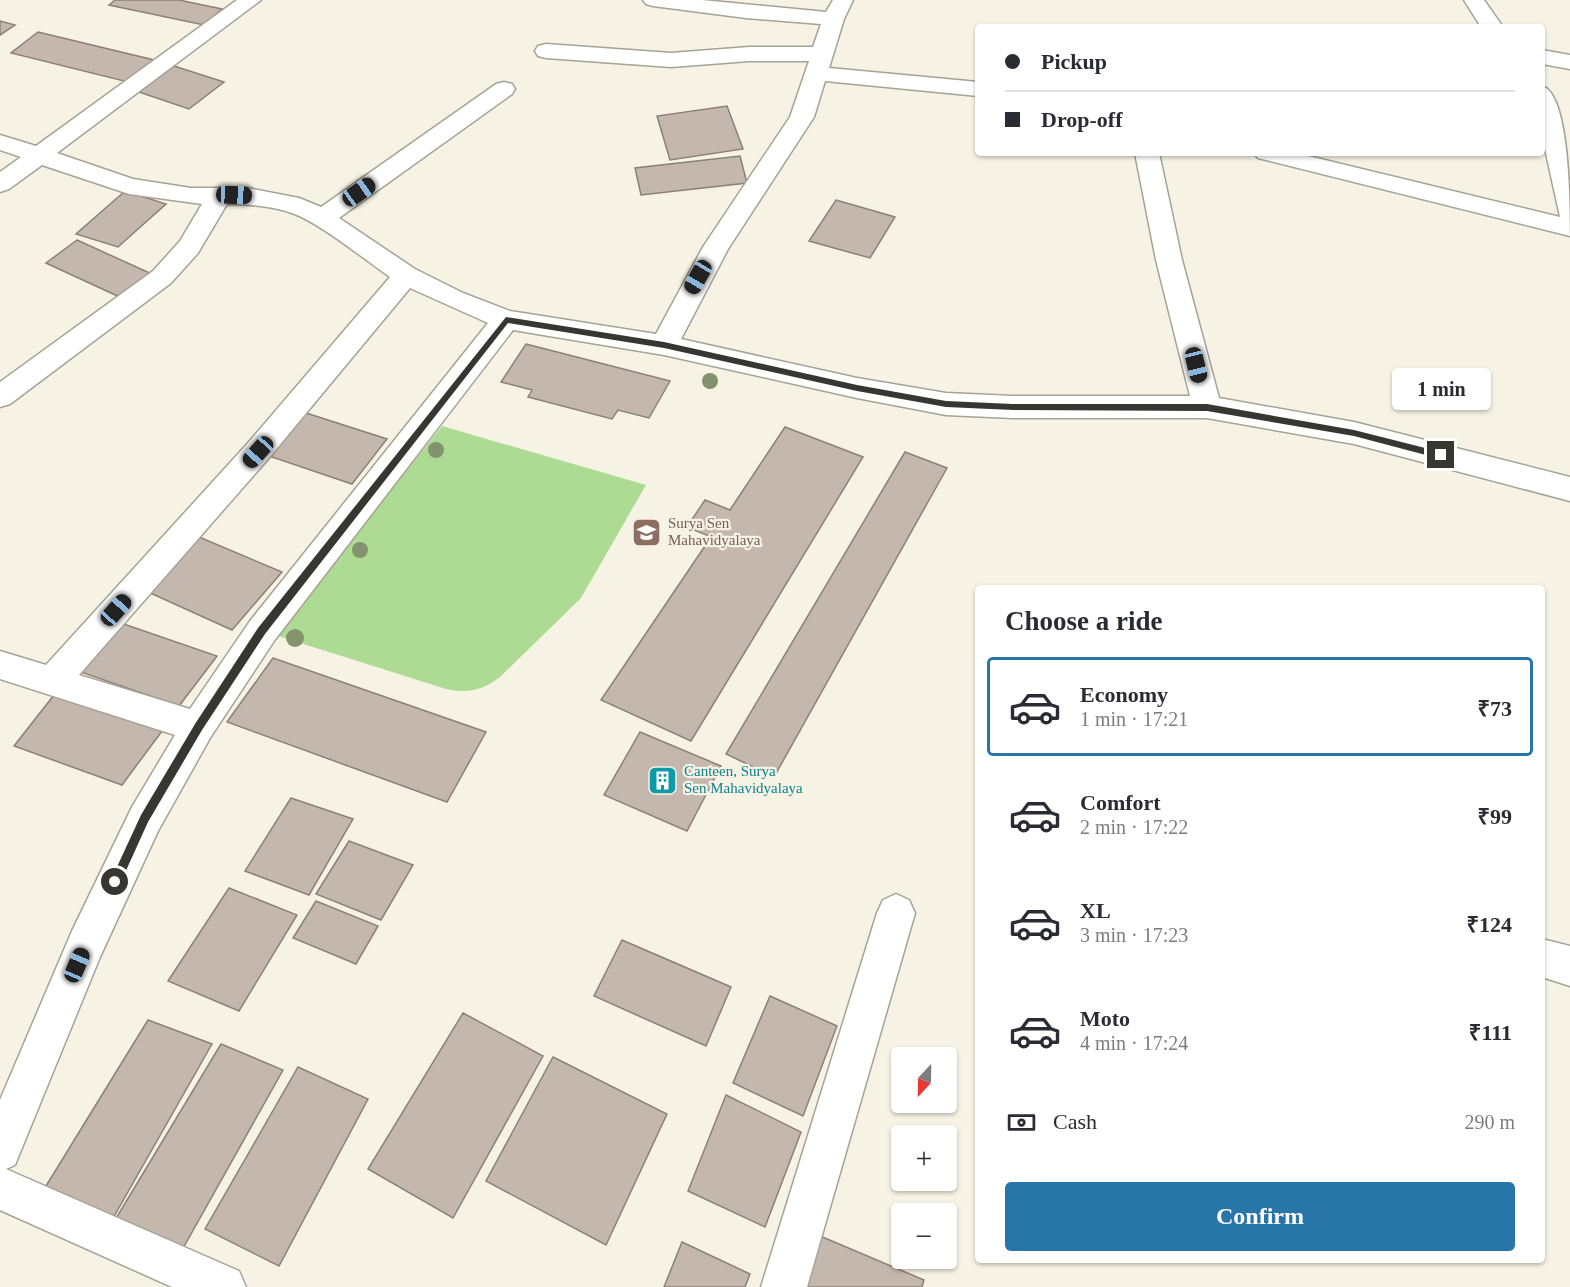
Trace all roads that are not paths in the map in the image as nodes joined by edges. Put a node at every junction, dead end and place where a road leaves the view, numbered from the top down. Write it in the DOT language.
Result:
graph roads {
  1 [pos="251,0"];
  2 [pos="653,0"];
  3 [pos="1474,0"];
  4 [pos="838,9"];
  5 [pos="1490,24"];
  6 [pos="546,51"];
  7 [pos="1545,58"];
  8 [pos="1570,62"];
  9 [pos="819,64"];
  10 [pos="504,89"];
  11 [pos="975,89"];
  12 [pos="1545,98"];
  13 [pos="0,142"];
  14 [pos="38,156"];
  15 [pos="1148,156"];
  16 [pos="1278,156"];
  17 [pos="0,184"];
  18 [pos="220,195"];
  19 [pos="1570,213"];
  20 [pos="322,218"];
  21 [pos="1570,228"];
  22 [pos="406,275"];
  23 [pos="506,320"];
  24 [pos="664,345"];
  25 [pos="0,397"];
  26 [pos="1207,407"];
  27 [pos="1570,489"];
  28 [pos="0,665"];
  29 [pos="53,681"];
  30 [pos="198,727"];
  31 [pos="896,913"];
  32 [pos="1545,959"];
  33 [pos="1570,966"];
  34 [pos="0,1150"];
  35 [pos="0,1188"];
  36 [pos="223,1287"];
  37 [pos="784,1287"];
  1 -- 14 [label="street"];
  2 -- 4 [label="street"];
  3 -- 5 [label="street"];
  4 -- 9 [label="street"];
  6 -- 9 [label="street"];
  7 -- 8 [label="street"];
  9 -- 11 [label="street"];
  9 -- 24 [label="street"];
  10 -- 20 [label="street"];
  12 -- 19 [label="street"];
  13 -- 14 [label="street"];
  14 -- 17 [label="street"];
  14 -- 18 [label="street"];
  15 -- 26 [label="street"];
  16 -- 21 [label="street"];
  18 -- 20 [label="street"];
  18 -- 25 [label="street"];
  20 -- 22 [label="street"];
  22 -- 23 [label="street"];
  22 -- 29 [label="street"];
  23 -- 24 [label="street"];
  23 -- 30 [label="street"];
  24 -- 26 [label="street"];
  26 -- 27 [label="street"];
  28 -- 29 [label="street"];
  29 -- 30 [label="street"];
  30 -- 34 [label="street"];
  31 -- 37 [label="street"];
  32 -- 33 [label="street"];
  35 -- 36 [label="street"];
}
